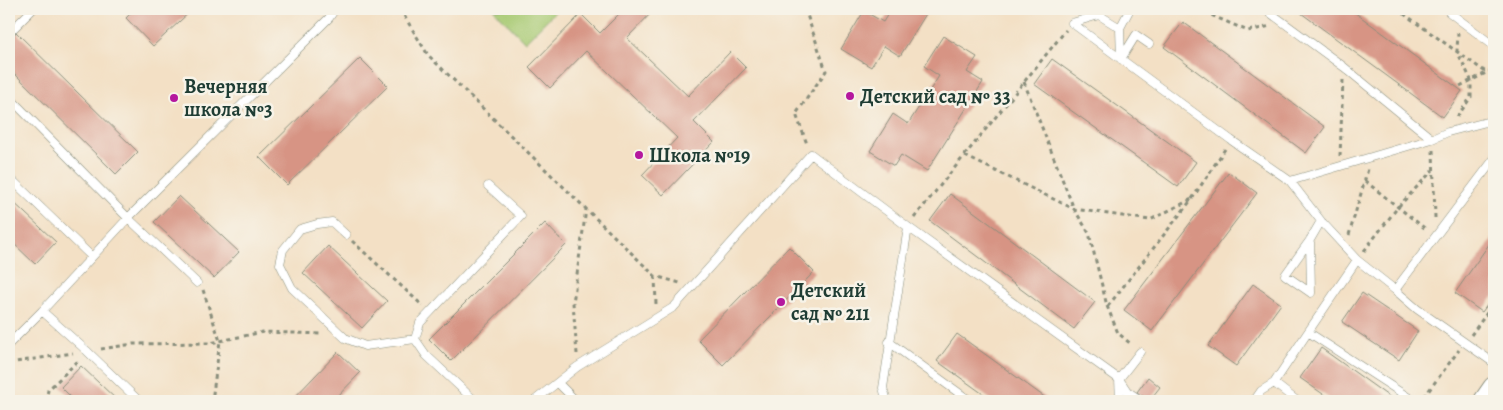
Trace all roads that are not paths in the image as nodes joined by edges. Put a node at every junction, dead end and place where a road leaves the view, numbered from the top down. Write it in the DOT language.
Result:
graph roads {
  1 [pos="33,9"];
  2 [pos="335,9"];
  3 [pos="1130,9"];
  4 [pos="1265,9"];
  5 [pos="1101,12"];
  6 [pos="1449,12"];
  7 [pos="1120,28"];
  8 [pos="9,33"];
  9 [pos="1149,44"];
  10 [pos="1494,46"];
  11 [pos="1121,59"];
  12 [pos="9,97"];
  13 [pos="1494,120"];
  14 [pos="1432,139"];
  15 [pos="1494,159"];
  16 [pos="9,177"];
  17 [pos="1290,181"];
  18 [pos="488,186"];
  19 [pos="128,218"];
  20 [pos="1321,221"];
  21 [pos="908,227"];
  22 [pos="346,236"];
  23 [pos="1310,240"];
  24 [pos="92,257"];
  25 [pos="1357,260"];
  26 [pos="197,283"];
  27 [pos="1395,290"];
  28 [pos="42,311"];
  29 [pos="1308,332"];
  30 [pos="415,339"];
  31 [pos="889,342"];
  32 [pos="9,344"];
  33 [pos="1140,352"];
  34 [pos="1494,363"];
  35 [pos="1119,379"];
  36 [pos="558,383"];
  37 [pos="1274,384"];
  38 [pos="1494,388"];
  39 [pos="139,401"];
  40 [pos="475,401"];
  41 [pos="534,401"];
  42 [pos="576,401"];
  43 [pos="887,401"];
  44 [pos="970,401"];
  45 [pos="1120,401"];
  46 [pos="1142,401"];
  47 [pos="1254,401"];
  48 [pos="1296,401"];
  49 [pos="1414,401"];
  50 [pos="1485,401"];
  1 -- 8 [label="lane"];
  2 -- 19 [label="lane"];
  3 -- 7 [label="lane"];
  4 -- 14 [label="lane"];
  5 -- 7 [label="lane"];
  5 -- 11 [label="lane"];
  6 -- 10 [label="lane"];
  7 -- 11 [label="lane"];
  9 -- 11 [label="lane"];
  11 -- 17 [label="lane"];
  12 -- 19 [label="lane"];
  13 -- 14 [label="lane"];
  14 -- 17 [label="lane"];
  15 -- 27 [label="lane"];
  16 -- 24 [label="lane"];
  17 -- 20 [label="lane"];
  18 -- 30 [label="lane"];
  19 -- 24 [label="lane"];
  19 -- 26 [label="lane"];
  20 -- 23 [label="lane"];
  20 -- 25 [label="lane"];
  21 -- 31 [label="lane"];
  21 -- 35 [label="lane"];
  21 -- 36 [label="lane"];
  22 -- 30 [label="lane"];
  23 -- 23 [label="lane"];
  24 -- 28 [label="lane"];
  25 -- 27 [label="lane"];
  25 -- 29 [label="lane"];
  27 -- 34 [label="lane"];
  28 -- 32 [label="lane"];
  28 -- 39 [label="lane"];
  29 -- 37 [label="lane"];
  29 -- 49 [label="lane"];
  30 -- 40 [label="lane"];
  31 -- 43 [label="lane"];
  31 -- 44 [label="lane"];
  33 -- 35 [label="lane"];
  35 -- 45 [label="lane"];
  35 -- 46 [label="lane"];
  36 -- 41 [label="lane"];
  36 -- 42 [label="lane"];
  37 -- 47 [label="lane"];
  37 -- 48 [label="lane"];
  38 -- 50 [label="street"];
}
